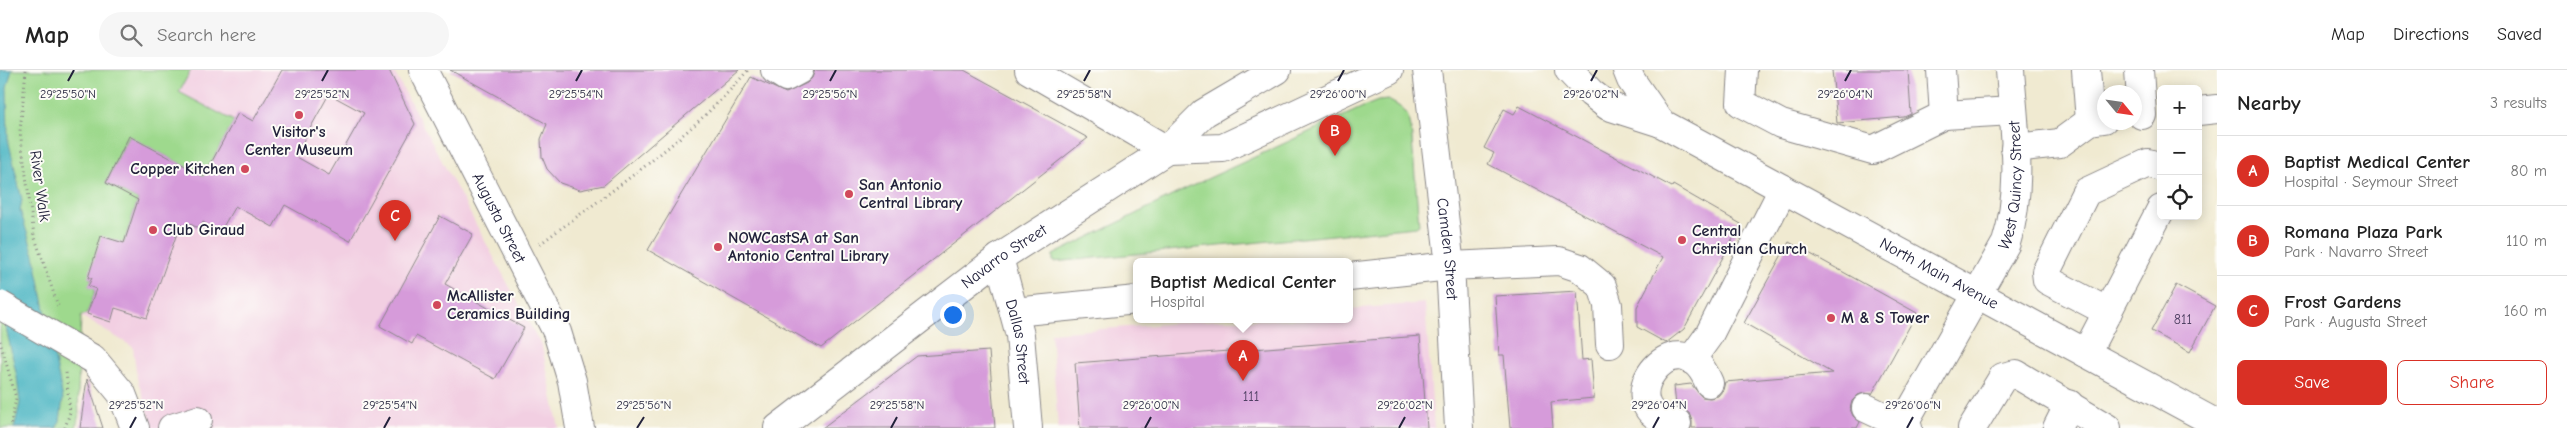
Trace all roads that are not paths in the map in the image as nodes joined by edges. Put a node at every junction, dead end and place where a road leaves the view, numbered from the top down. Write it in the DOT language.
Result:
graph roads {
  1 [pos="423,70"];
  2 [pos="775,70"];
  3 [pos="799,70"];
  4 [pos="1029,70"];
  5 [pos="1277,70"];
  6 [pos="1389,70"];
  7 [pos="1427,70"];
  8 [pos="1568,70"];
  9 [pos="1628,70"];
  10 [pos="1743,70"];
  11 [pos="1941,70"];
  12 [pos="2010,70"];
  13 [pos="2086,70"];
  14 [pos="2139,70"];
  15 [pos="2217,110"];
  16 [pos="2013,111"];
  17 [pos="2202,111"];
  18 [pos="1944,114"];
  19 [pos="2146,115"];
  20 [pos="2097,120"];
  21 [pos="1661,124"];
  22 [pos="2015,148"];
  23 [pos="1167,150"];
  24 [pos="2157,166"];
  25 [pos="1784,189"];
  26 [pos="2157,217"];
  27 [pos="999,258"];
  28 [pos="1450,266"];
  29 [pos="1353,277"];
  30 [pos="1977,293"];
  31 [pos="1133,300"];
  32 [pos="0,305"];
  33 [pos="1014,312"];
  34 [pos="2108,312"];
  35 [pos="1610,344"];
  36 [pos="2086,353"];
  37 [pos="1691,360"];
  38 [pos="1709,383"];
  39 [pos="2069,404"];
  40 [pos="1866,408"];
  41 [pos="198,420"];
  42 [pos="1677,424"];
  43 [pos="2217,424"];
  44 [pos="1904,427"];
  45 [pos="135,428"];
  46 [pos="172,428"];
  47 [pos="580,428"];
  48 [pos="778,428"];
  49 [pos="1028,428"];
  50 [pos="1459,428"];
  51 [pos="1972,428"];
  52 [pos="2057,428"];
  53 [pos="2107,428"];
  1 -- 47 [label="main road, Augusta Street"];
  2 -- 3 [label="main road"];
  4 -- 23 [label="main road"];
  5 -- 23 [label="main road, Navarro Street"];
  6 -- 23 [label="main road"];
  7 -- 28 [label="main road, Camden Street"];
  8 -- 21 [label="main road, North Main Avenue"];
  9 -- 21 [label="main road, North Main Avenue"];
  10 -- 18 [label="main road"];
  11 -- 18 [label="main road"];
  12 -- 16 [label="main road, West Quincy Street"];
  13 -- 20 [label="main road"];
  14 -- 19 [label="main road"];
  15 -- 17 [label="main road"];
  16 -- 18 [label="main road"];
  16 -- 22 [label="main road, West Quincy Street"];
  20 -- 22 [label="main road"];
  21 -- 25 [label="main road, North Main Avenue"];
  22 -- 30 [label="main road, West Quincy Street"];
  23 -- 27 [label="main road, Navarro Street"];
  24 -- 34 [label="main road"];
  25 -- 30 [label="main road, North Main Avenue"];
  25 -- 37 [label="main road"];
  26 -- 34 [label="main road"];
  27 -- 33 [label="main road, Dallas Street"];
  27 -- 48 [label="main road, Navarro Street"];
  28 -- 29 [label="main road"];
  28 -- 35 [label="main road"];
  28 -- 50 [label="main road, Camden Street"];
  30 -- 36 [label="main road, North Main Avenue"];
  30 -- 44 [label="main road, West Quincy Street"];
  31 -- 33 [label="main road"];
  32 -- 45 [label="main road, bridge"];
  33 -- 49 [label="main road, Dallas Street"];
  34 -- 36 [label="main road"];
  36 -- 43 [label="main road, North Main Avenue"];
  37 -- 38 [label="main road"];
  37 -- 42 [label="main road"];
  39 -- 51 [label="main road"];
  39 -- 52 [label="main road"];
  39 -- 53 [label="main road"];
  40 -- 44 [label="main road"];
  41 -- 46 [label="main road"];
}
